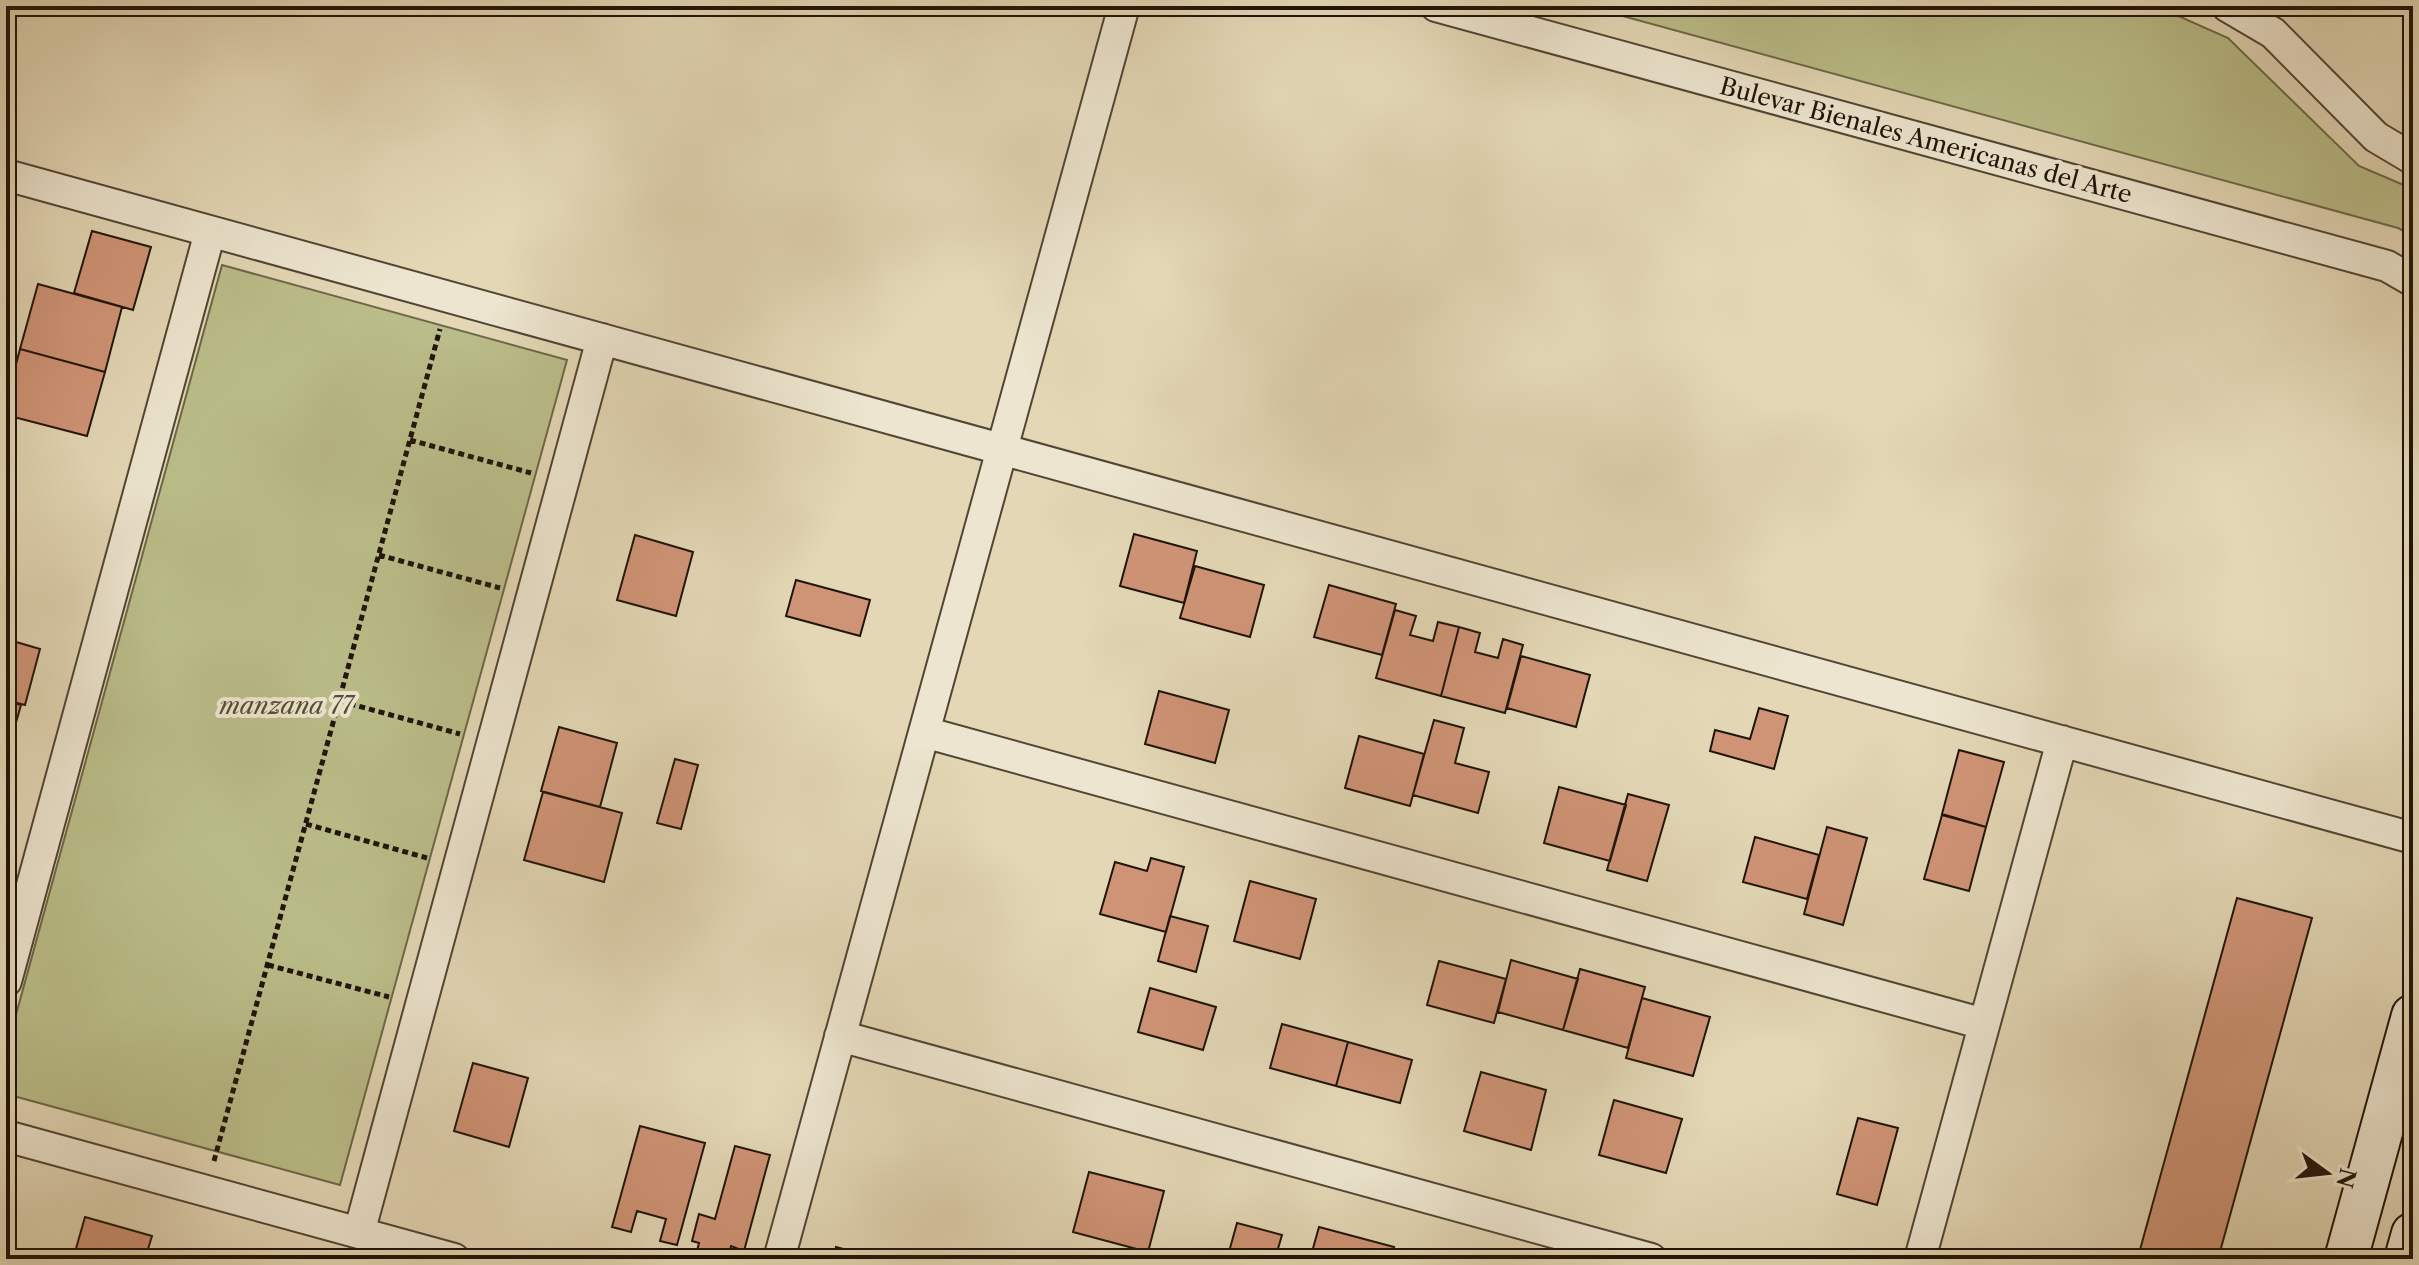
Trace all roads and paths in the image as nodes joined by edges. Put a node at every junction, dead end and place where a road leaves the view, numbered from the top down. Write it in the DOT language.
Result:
graph roads {
  1 [pos="1124,6"];
  2 [pos="1436,6"];
  3 [pos="2227,6"];
  4 [pos="2413,159"];
  5 [pos="6,175"];
  6 [pos="210,232"];
  7 [pos="2413,281"];
  8 [pos="449,297"];
  9 [pos="602,339"];
  10 [pos="410,440"];
  11 [pos="1002,449"];
  12 [pos="563,482"];
  13 [pos="379,555"];
  14 [pos="532,597"];
  15 [pos="340,701"];
  16 [pos="924,732"];
  17 [pos="2062,741"];
  18 [pos="492,743"];
  19 [pos="306,824"];
  20 [pos="2413,838"];
  21 [pos="458,866"];
  22 [pos="268,965"];
  23 [pos="6,981"];
  24 [pos="420,1006"];
  25 [pos="2413,1016"];
  26 [pos="1984,1024"];
  27 [pos="840,1036"];
  28 [pos="6,1136"];
  29 [pos="206,1191"];
  30 [pos="359,1233"];
  31 [pos="2413,1234"];
  32 [pos="454,1259"];
  33 [pos="779,1259"];
  34 [pos="1651,1259"];
  35 [pos="1920,1259"];
  36 [pos="2346,1259"];
  37 [pos="2406,1259"];
  1 -- 11 [label="street"];
  2 -- 7 [label="street, Bulevar Bienales Americanas del Arte"];
  3 -- 4 [label="street"];
  5 -- 6 [label="street"];
  6 -- 8 [label="street"];
  6 -- 23 [label="street"];
  8 -- 9 [label="street"];
  8 -- 10 [label="path"];
  9 -- 11 [label="street"];
  9 -- 12 [label="street"];
  10 -- 12 [label="path"];
  10 -- 13 [label="path"];
  11 -- 16 [label="street"];
  11 -- 17 [label="street"];
  12 -- 14 [label="street"];
  13 -- 14 [label="path"];
  13 -- 15 [label="path"];
  14 -- 18 [label="street"];
  15 -- 18 [label="path"];
  15 -- 19 [label="path"];
  16 -- 26 [label="street"];
  16 -- 27 [label="street"];
  17 -- 20 [label="street"];
  17 -- 26 [label="street"];
  18 -- 21 [label="street"];
  19 -- 21 [label="path"];
  19 -- 22 [label="path"];
  21 -- 24 [label="street"];
  22 -- 24 [label="path"];
  22 -- 29 [label="path"];
  24 -- 30 [label="street"];
  25 -- 36 [label="street"];
  26 -- 35 [label="street"];
  27 -- 33 [label="street"];
  27 -- 34 [label="street"];
  28 -- 29 [label="street"];
  29 -- 30 [label="street"];
  30 -- 32 [label="street"];
  31 -- 37 [label="street"];
}
